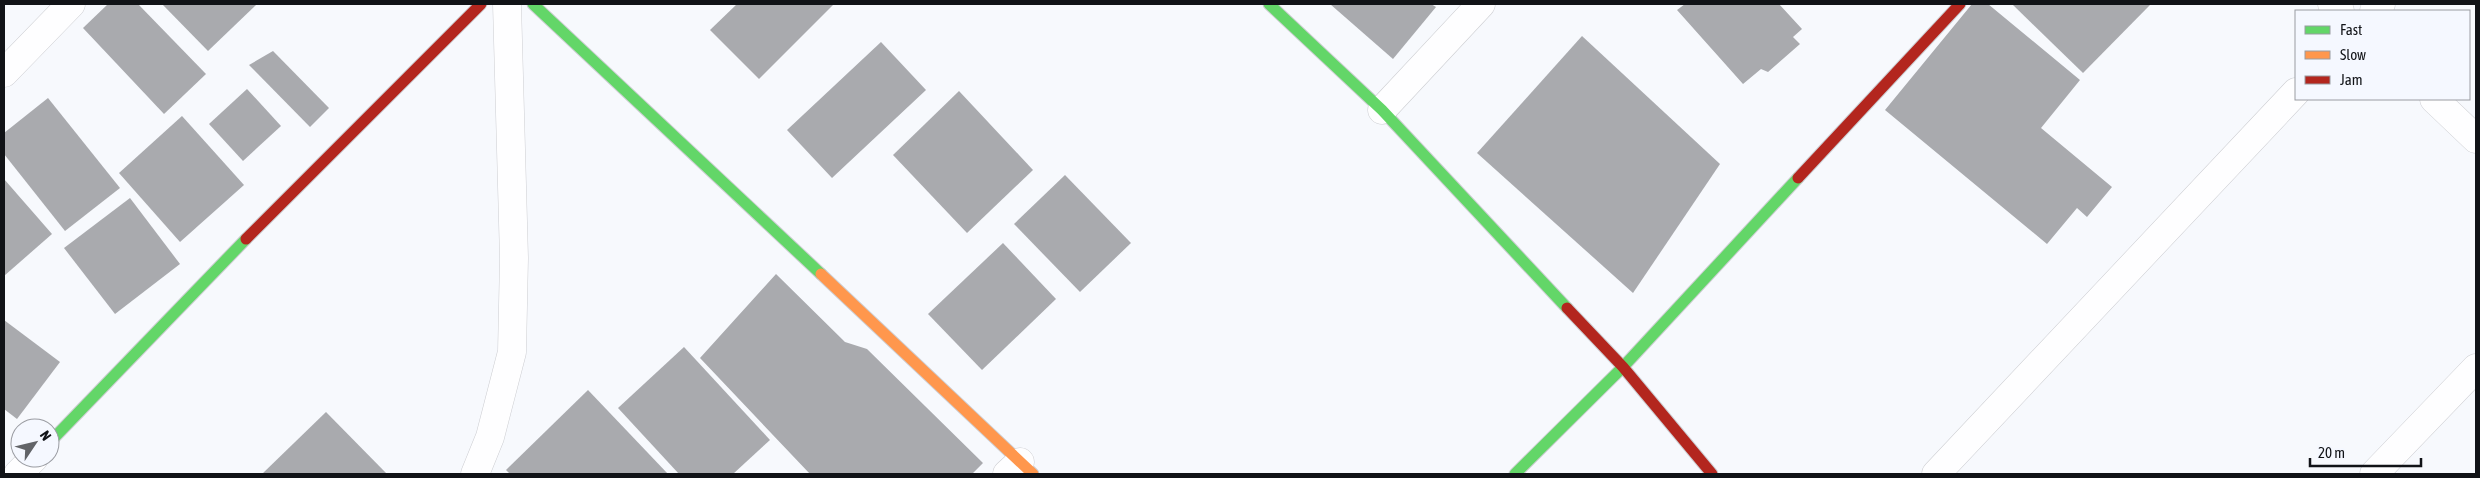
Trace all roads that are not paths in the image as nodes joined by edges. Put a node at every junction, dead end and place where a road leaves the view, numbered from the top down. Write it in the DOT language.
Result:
graph roads {
  1 [pos="71,4"];
  2 [pos="481,4"];
  3 [pos="507,4"];
  4 [pos="532,4"];
  5 [pos="1269,4"];
  6 [pos="1481,4"];
  7 [pos="1960,4"];
  8 [pos="4,72"];
  9 [pos="2295,93"];
  10 [pos="2435,100"];
  11 [pos="1382,110"];
  12 [pos="2476,138"];
  13 [pos="1623,367"];
  14 [pos="2476,368"];
  15 [pos="60,432"];
  16 [pos="1020,470"];
  17 [pos="475,474"];
  18 [pos="1515,474"];
  19 [pos="1712,474"];
  20 [pos="1936,474"];
  21 [pos="2374,474"];
  1 -- 8 [label="street"];
  2 -- 15 [label="street"];
  3 -- 17 [label="street"];
  4 -- 16 [label="street"];
  5 -- 11 [label="street"];
  6 -- 11 [label="street"];
  7 -- 13 [label="street"];
  9 -- 20 [label="street"];
  10 -- 12 [label="street"];
  11 -- 13 [label="street"];
  13 -- 18 [label="street"];
  13 -- 19 [label="street"];
  14 -- 21 [label="street"];
}
